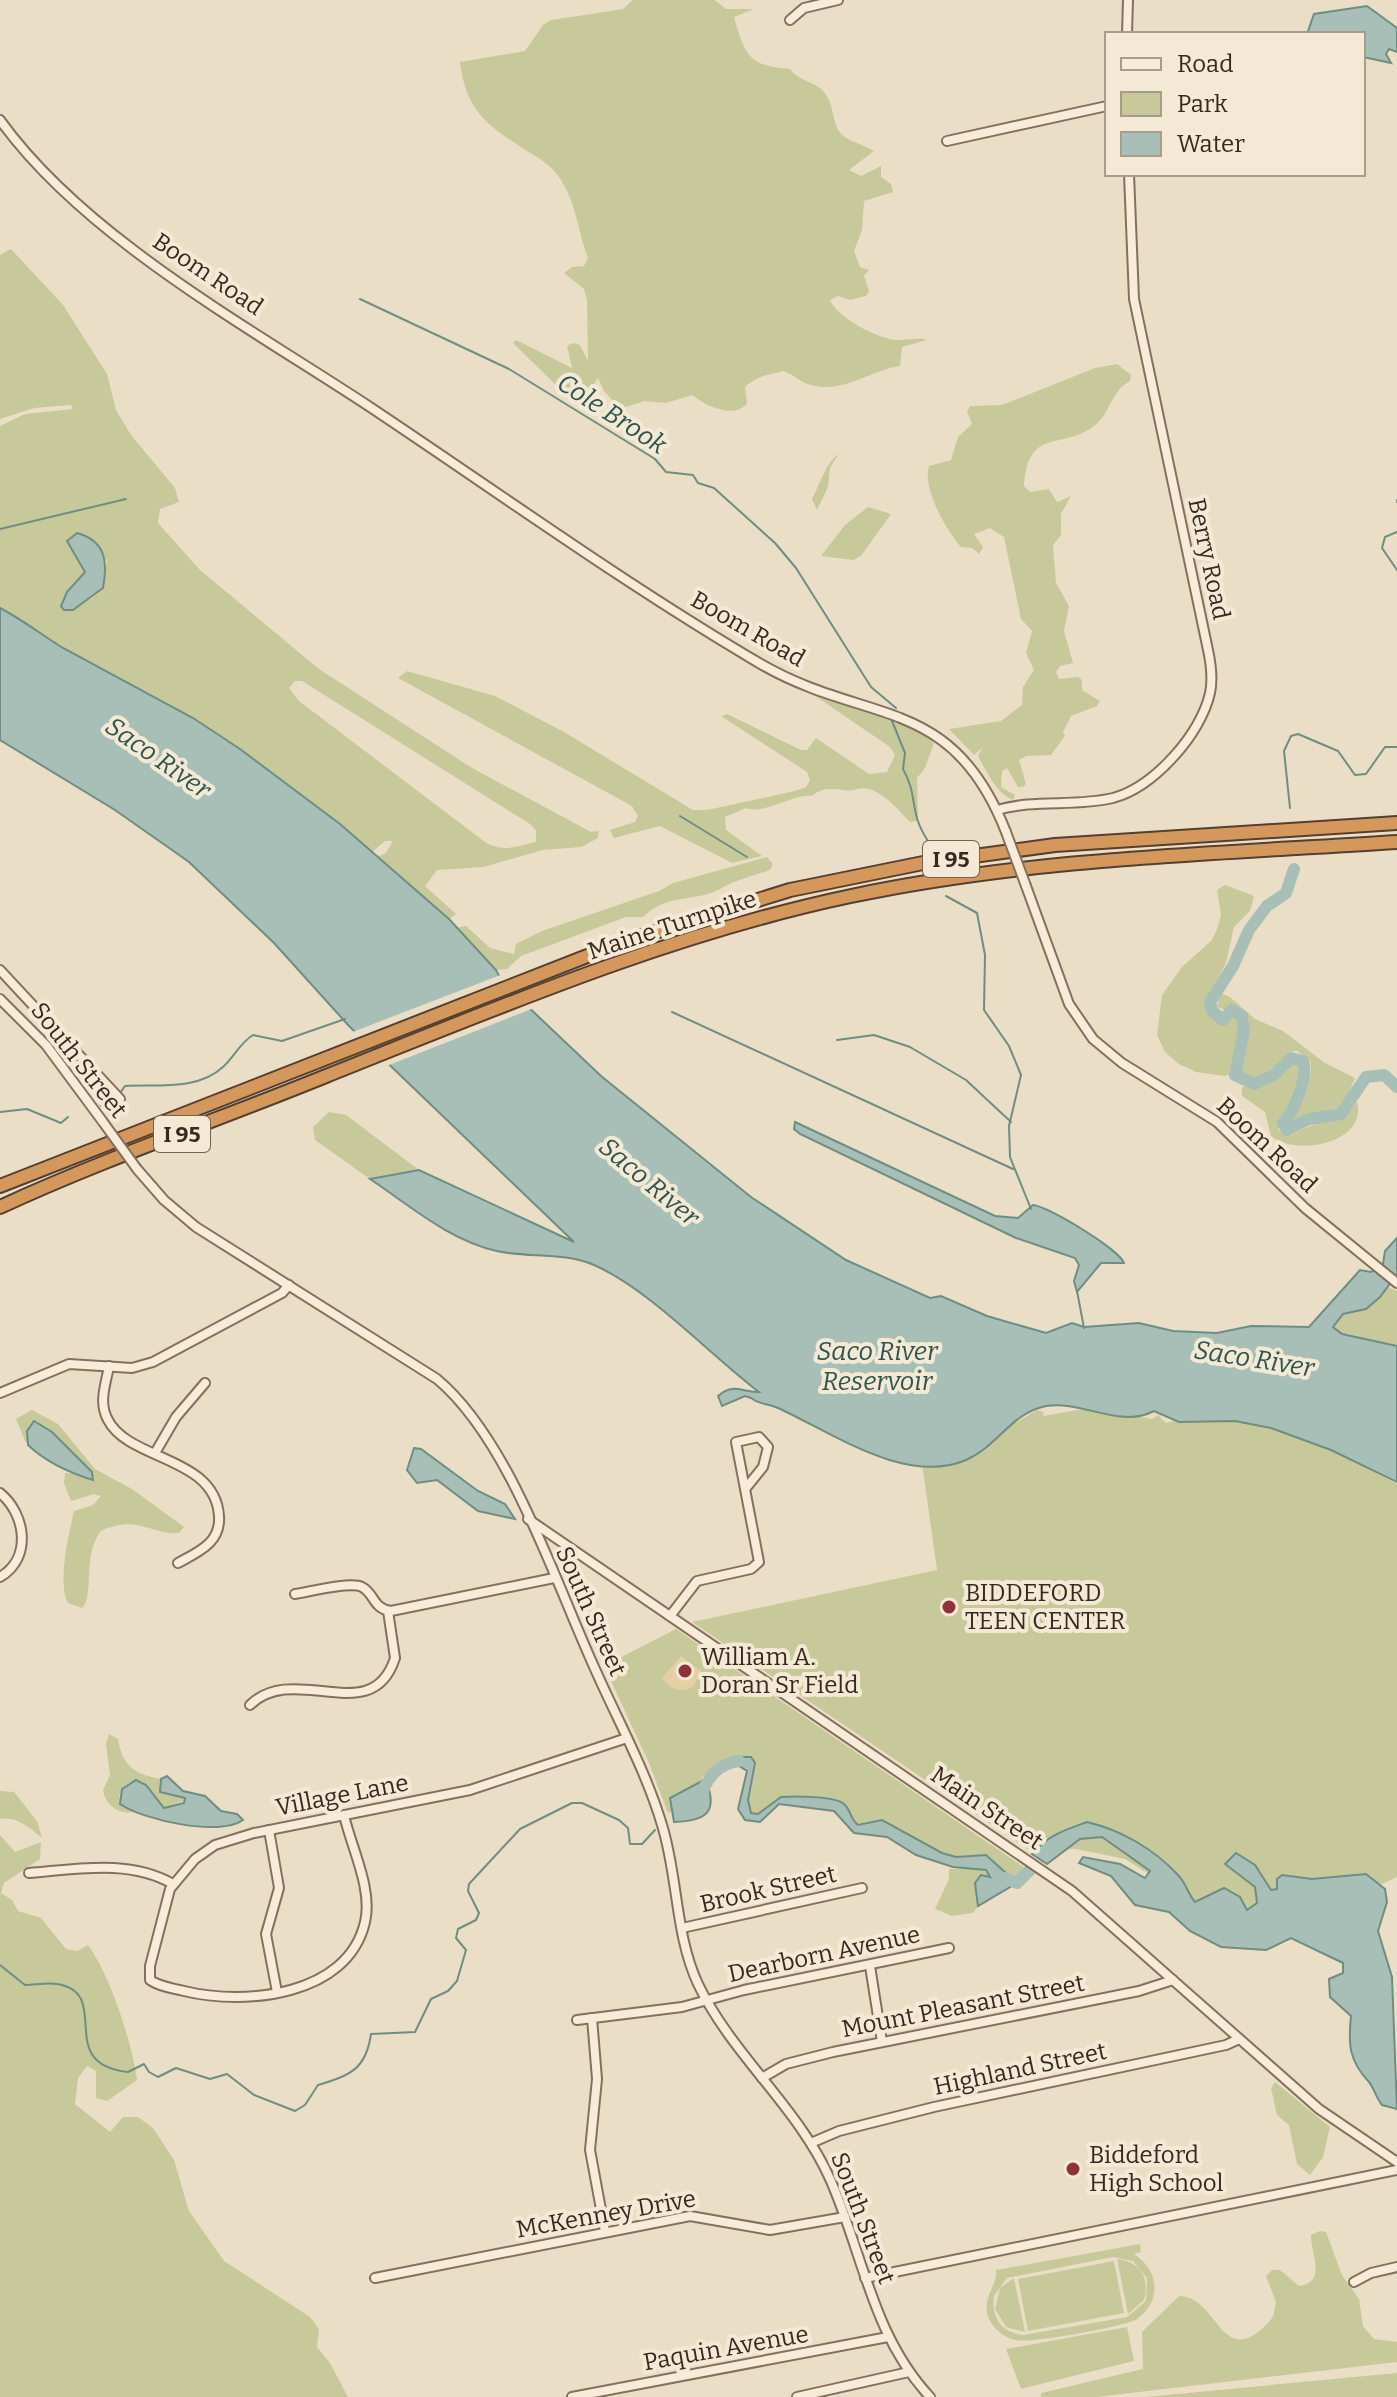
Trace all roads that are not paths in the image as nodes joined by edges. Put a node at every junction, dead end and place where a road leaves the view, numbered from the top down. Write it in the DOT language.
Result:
graph roads {
  1 [pos="838,0"];
  2 [pos="1128,0"];
  3 [pos="790,20"];
  4 [pos="1127,32"];
  5 [pos="1105,106"];
  6 [pos="0,120"];
  7 [pos="947,141"];
  8 [pos="1129,176"];
  9 [pos="997,810"];
  10 [pos="1397,823"];
  11 [pos="1397,842"];
  12 [pos="0,970"];
  13 [pos="0,999"];
  14 [pos="24,999"];
  15 [pos="14,1010"];
  16 [pos="120,1099"];
  17 [pos="0,1186"];
  18 [pos="0,1207"];
  19 [pos="1397,1283"];
  20 [pos="289,1285"];
  21 [pos="109,1366"];
  22 [pos="205,1383"];
  23 [pos="0,1393"];
  24 [pos="155,1453"];
  25 [pos="746,1488"];
  26 [pos="0,1493"];
  27 [pos="528,1519"];
  28 [pos="178,1563"];
  29 [pos="0,1577"];
  30 [pos="554,1578"];
  31 [pos="295,1594"];
  32 [pos="388,1611"];
  33 [pos="670,1616"];
  34 [pos="250,1705"];
  35 [pos="627,1738"];
  36 [pos="344,1815"];
  37 [pos="269,1830"];
  38 [pos="29,1873"];
  39 [pos="173,1884"];
  40 [pos="862,1888"];
  41 [pos="682,1928"];
  42 [pos="949,1948"];
  43 [pos="870,1966"];
  44 [pos="1173,1980"];
  45 [pos="277,1992"];
  46 [pos="707,2001"];
  47 [pos="592,2018"];
  48 [pos="577,2020"];
  49 [pos="1239,2039"];
  50 [pos="882,2042"];
  51 [pos="762,2078"];
  52 [pos="811,2143"];
  53 [pos="1397,2162"];
  54 [pos="1397,2170"];
  55 [pos="845,2217"];
  56 [pos="605,2231"];
  57 [pos="1397,2267"];
  58 [pos="375,2278"];
  59 [pos="865,2278"];
  60 [pos="1354,2282"];
  61 [pos="888,2337"];
  62 [pos="909,2372"];
  63 [pos="572,2397"];
  64 [pos="797,2397"];
  65 [pos="930,2397"];
  1 -- 3 [label="street"];
  2 -- 4 [label="street"];
  5 -- 7 [label="street"];
  6 -- 9 [label="street, Boom Road"];
  8 -- 9 [label="street, Berry Road"];
  9 -- 19 [label="street, Boom Road, bridge"];
  10 -- 17 [label="highway, Maine Turnpike / I 95"];
  11 -- 18 [label="highway, Maine Turnpike / I 95"];
  12 -- 14 [label="street"];
  13 -- 15 [label="street, South Street"];
  14 -- 15 [label="street"];
  14 -- 16 [label="street"];
  15 -- 20 [label="street, South Street, bridge"];
  20 -- 21 [label="street"];
  20 -- 27 [label="street, South Street"];
  21 -- 23 [label="street"];
  21 -- 24 [label="street"];
  22 -- 24 [label="street"];
  24 -- 28 [label="street"];
  25 -- 25 [label="street"];
  25 -- 33 [label="street"];
  26 -- 29 [label="street"];
  27 -- 30 [label="street, South Street"];
  27 -- 33 [label="street, Main Street"];
  30 -- 32 [label="street"];
  30 -- 35 [label="street, South Street"];
  31 -- 32 [label="street"];
  32 -- 34 [label="street"];
  33 -- 44 [label="street, Main Street"];
  35 -- 36 [label="street, Village Lane"];
  35 -- 41 [label="street, South Street"];
  36 -- 37 [label="street, Village Lane"];
  36 -- 45 [label="street"];
  37 -- 39 [label="street, Village Lane"];
  37 -- 45 [label="street"];
  38 -- 39 [label="street"];
  39 -- 45 [label="street, Village Lane"];
  40 -- 41 [label="street, Brook Street"];
  41 -- 46 [label="street, South Street"];
  42 -- 43 [label="street, Dearborn Avenue"];
  43 -- 46 [label="street, Dearborn Avenue"];
  43 -- 50 [label="street"];
  44 -- 49 [label="street, Main Street"];
  44 -- 50 [label="street, Mount Pleasant Street"];
  46 -- 47 [label="street, Dearborn Avenue"];
  46 -- 51 [label="street, South Street"];
  47 -- 48 [label="street, Dearborn Avenue"];
  47 -- 56 [label="street"];
  49 -- 52 [label="street, Highland Street"];
  49 -- 53 [label="street, Main Street"];
  50 -- 51 [label="street, Mount Pleasant Street"];
  51 -- 52 [label="street, South Street"];
  52 -- 55 [label="street, South Street"];
  54 -- 59 [label="street"];
  55 -- 56 [label="street, McKenney Drive"];
  55 -- 59 [label="street, South Street"];
  56 -- 58 [label="street, McKenney Drive"];
  57 -- 60 [label="street"];
  59 -- 61 [label="street, South Street"];
  61 -- 62 [label="street, South Street"];
  61 -- 63 [label="street, Paquin Avenue"];
  62 -- 64 [label="street"];
  62 -- 65 [label="street, South Street"];
}
